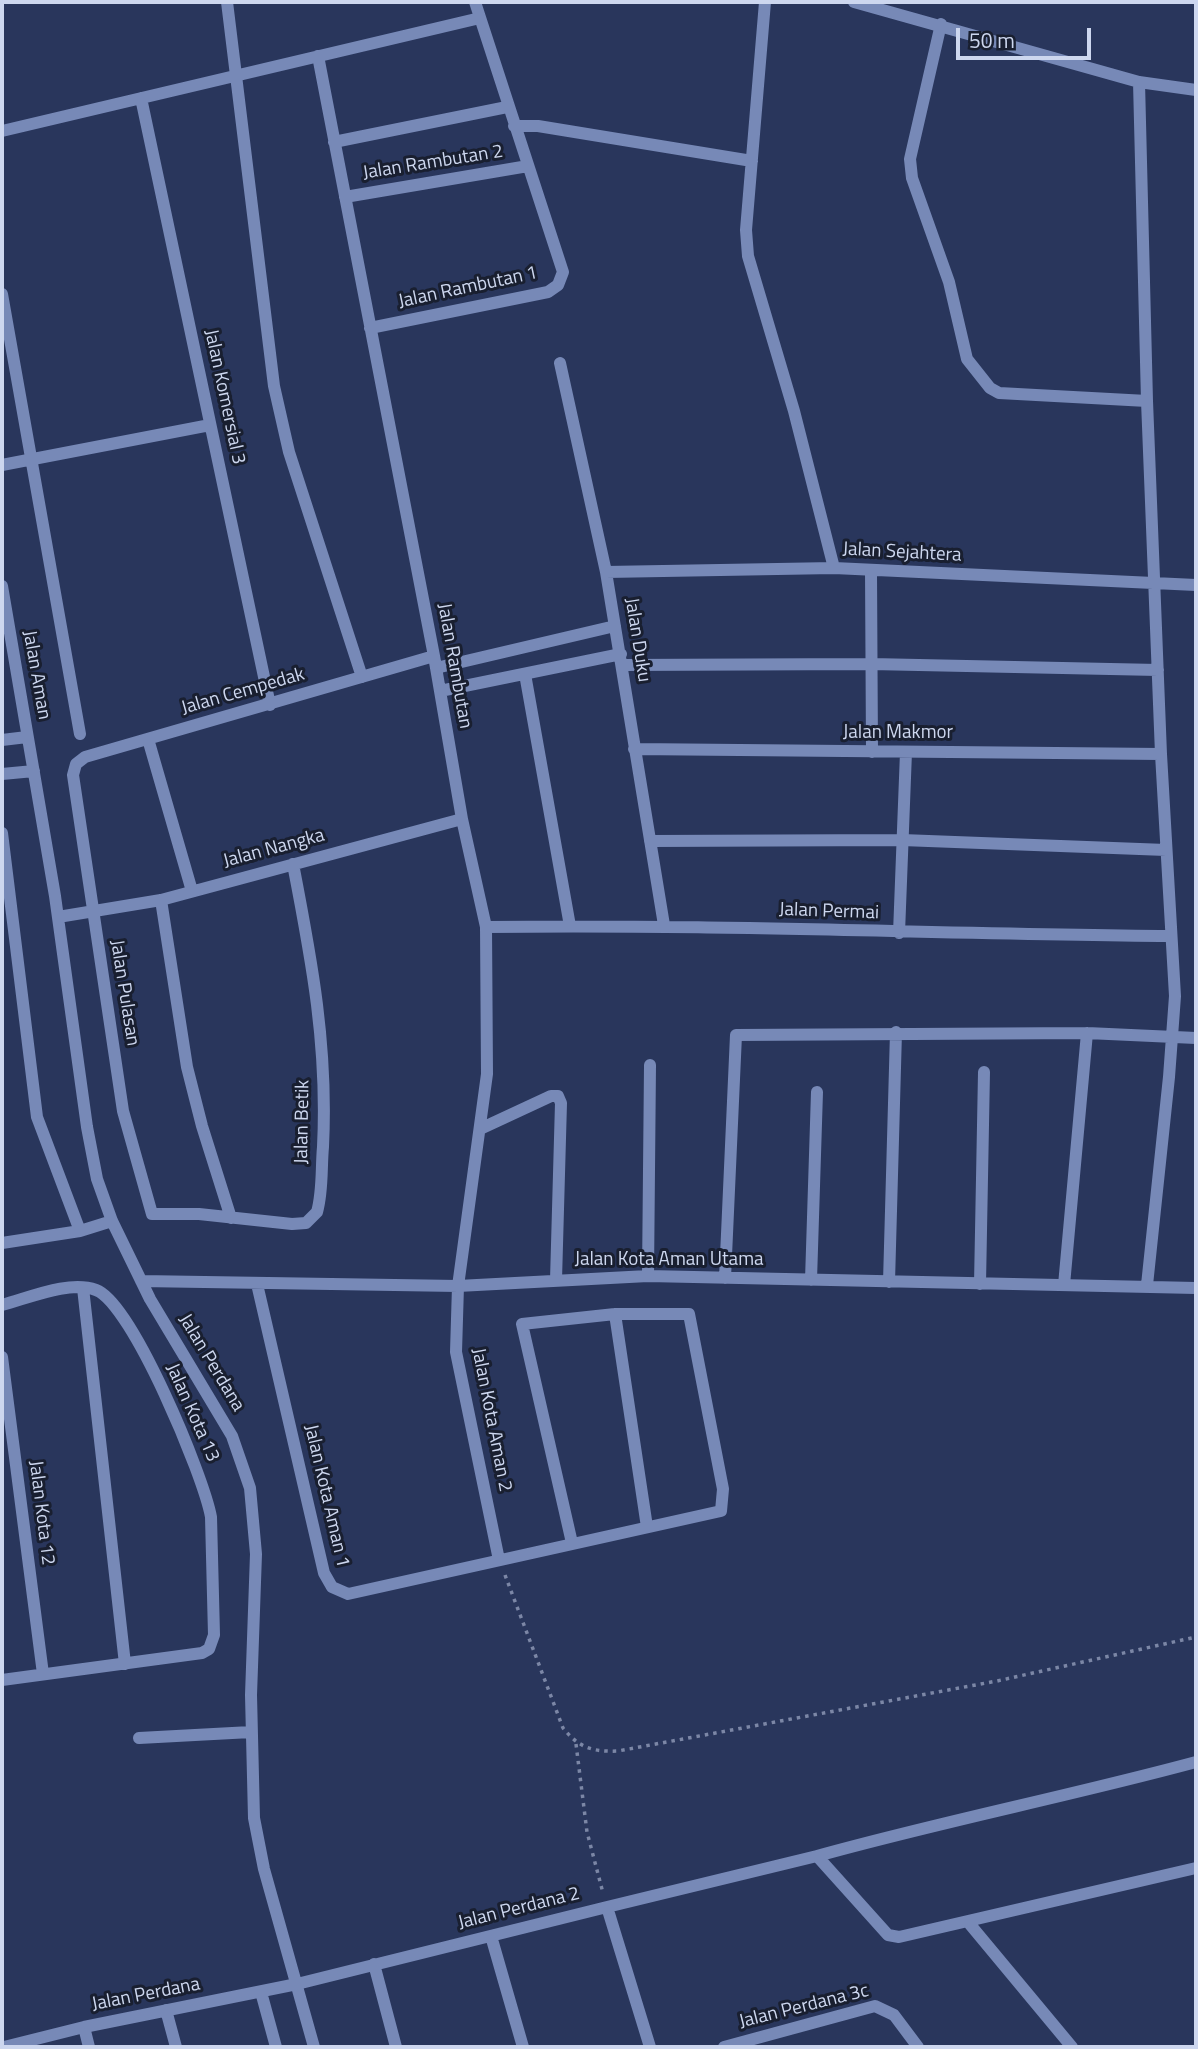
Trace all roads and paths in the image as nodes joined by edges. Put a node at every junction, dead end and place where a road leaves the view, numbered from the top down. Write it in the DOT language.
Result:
graph roads {
  1 [pos="227,2"];
  2 [pos="475,2"];
  3 [pos="765,2"];
  4 [pos="854,2"];
  5 [pos="480,18"];
  6 [pos="941,24"];
  7 [pos="318,56"];
  8 [pos="237,75"];
  9 [pos="1139,82"];
  10 [pos="1196,90"];
  11 [pos="141,98"];
  12 [pos="507,107"];
  13 [pos="526,126"];
  14 [pos="2,131"];
  15 [pos="334,142"];
  16 [pos="752,161"];
  17 [pos="528,166"];
  18 [pos="345,197"];
  19 [pos="2,294"];
  20 [pos="370,328"];
  21 [pos="560,363"];
  22 [pos="1147,401"];
  23 [pos="210,425"];
  24 [pos="31,459"];
  25 [pos="2,465"];
  26 [pos="834,568"];
  27 [pos="870,571"];
  28 [pos="606,572"];
  29 [pos="1155,585"];
  30 [pos="1196,585"];
  31 [pos="2,586"];
  32 [pos="615,626"];
  33 [pos="621,660"];
  34 [pos="435,662"];
  35 [pos="871,664"];
  36 [pos="1158,670"];
  37 [pos="525,674"];
  38 [pos="362,677"];
  39 [pos="440,691"];
  40 [pos="270,705"];
  41 [pos="80,734"];
  42 [pos="27,737"];
  43 [pos="148,739"];
  44 [pos="2,740"];
  45 [pos="634,750"];
  46 [pos="872,752"];
  47 [pos="906,752"];
  48 [pos="1161,754"];
  49 [pos="34,771"];
  50 [pos="2,774"];
  51 [pos="73,775"];
  52 [pos="462,819"];
  53 [pos="2,832"];
  54 [pos="902,840"];
  55 [pos="650,841"];
  56 [pos="1166,850"];
  57 [pos="293,864"];
  58 [pos="192,891"];
  59 [pos="161,900"];
  60 [pos="94,913"];
  61 [pos="58,917"];
  62 [pos="664,925"];
  63 [pos="570,926"];
  64 [pos="486,927"];
  65 [pos="8,931"];
  66 [pos="899,933"];
  67 [pos="1171,936"];
  68 [pos="896,1032"];
  69 [pos="1087,1033"];
  70 [pos="1173,1035"];
  71 [pos="1196,1038"];
  72 [pos="650,1065"];
  73 [pos="984,1072"];
  74 [pos="817,1092"];
  75 [pos="480,1129"];
  76 [pos="152,1214"];
  77 [pos="231,1218"];
  78 [pos="112,1221"];
  79 [pos="80,1231"];
  80 [pos="2,1243"];
  81 [pos="648,1276"];
  82 [pos="724,1278"];
  83 [pos="556,1280"];
  84 [pos="811,1280"];
  85 [pos="141,1281"];
  86 [pos="889,1282"];
  87 [pos="257,1284"];
  88 [pos="980,1284"];
  89 [pos="1064,1285"];
  90 [pos="1147,1285"];
  91 [pos="458,1286"];
  92 [pos="83,1288"];
  93 [pos="1196,1288"];
  94 [pos="2,1305"];
  95 [pos="615,1314"];
  96 [pos="2,1357"];
  97 [pos="647,1527"];
  98 [pos="572,1543"];
  99 [pos="499,1560"];
  100 [pos="1196,1637"];
  101 [pos="125,1664"];
  102 [pos="43,1674"];
  103 [pos="2,1680"];
  104 [pos="251,1732"];
  105 [pos="139,1738"];
  106 [pos="576,1744"];
  107 [pos="1196,1762"];
  108 [pos="817,1856"];
  109 [pos="1196,1868"];
  110 [pos="607,1907"];
  111 [pos="968,1922"];
  112 [pos="491,1936"];
  113 [pos="374,1965"];
  114 [pos="297,1984"];
  115 [pos="261,1992"];
  116 [pos="166,2010"];
  117 [pos="84,2027"];
  118 [pos="4,2047"];
  119 [pos="89,2047"];
  120 [pos="176,2047"];
  121 [pos="276,2047"];
  122 [pos="314,2047"];
  123 [pos="396,2047"];
  124 [pos="523,2047"];
  125 [pos="650,2047"];
  126 [pos="724,2047"];
  127 [pos="918,2047"];
  128 [pos="1072,2047"];
  1 -- 8 [label="street"];
  2 -- 5 [label="street"];
  3 -- 16 [label="street"];
  4 -- 6 [label="street"];
  5 -- 7 [label="street"];
  5 -- 12 [label="street"];
  6 -- 9 [label="street"];
  6 -- 22 [label="street"];
  7 -- 8 [label="street"];
  7 -- 15 [label="street, Jalan Rambutan"];
  8 -- 11 [label="street"];
  8 -- 38 [label="street"];
  9 -- 10 [label="street"];
  9 -- 22 [label="street"];
  11 -- 14 [label="street"];
  11 -- 23 [label="street, Jalan Komersial 3"];
  12 -- 13 [label="street"];
  12 -- 15 [label="street"];
  13 -- 16 [label="street"];
  13 -- 17 [label="street"];
  15 -- 18 [label="street, Jalan Rambutan"];
  16 -- 26 [label="street"];
  17 -- 18 [label="street, Jalan Rambutan 2"];
  17 -- 20 [label="street, Jalan Rambutan 1"];
  18 -- 20 [label="street, Jalan Rambutan"];
  19 -- 24 [label="street"];
  20 -- 34 [label="street, Jalan Rambutan"];
  21 -- 28 [label="street, Jalan Duku"];
  22 -- 29 [label="street"];
  23 -- 24 [label="street"];
  23 -- 40 [label="street, Jalan Komersial 3"];
  24 -- 25 [label="street"];
  24 -- 41 [label="street"];
  26 -- 27 [label="street, Jalan Sejahtera"];
  26 -- 28 [label="street, Jalan Sejahtera"];
  27 -- 29 [label="street, Jalan Sejahtera"];
  27 -- 35 [label="street"];
  28 -- 32 [label="street, Jalan Duku"];
  29 -- 30 [label="street, Jalan Sejahtera"];
  29 -- 36 [label="street"];
  31 -- 42 [label="street, Jalan Aman"];
  32 -- 33 [label="street, Jalan Duku"];
  32 -- 34 [label="street, Jalan Cempedak"];
  33 -- 35 [label="street"];
  33 -- 37 [label="street"];
  33 -- 45 [label="street, Jalan Duku"];
  34 -- 38 [label="street, Jalan Cempedak"];
  34 -- 39 [label="street, Jalan Rambutan"];
  35 -- 36 [label="street"];
  35 -- 46 [label="street"];
  36 -- 48 [label="street"];
  37 -- 39 [label="street"];
  37 -- 63 [label="street"];
  38 -- 40 [label="street, Jalan Cempedak"];
  39 -- 52 [label="street, Jalan Rambutan"];
  40 -- 43 [label="street, Jalan Cempedak"];
  42 -- 44 [label="street"];
  42 -- 49 [label="street, Jalan Aman"];
  43 -- 51 [label="street, Jalan Cempedak"];
  43 -- 58 [label="street"];
  45 -- 46 [label="street, Jalan Makmor"];
  45 -- 55 [label="street, Jalan Duku"];
  46 -- 47 [label="street, Jalan Makmor"];
  47 -- 48 [label="street, Jalan Makmor"];
  47 -- 54 [label="street"];
  48 -- 56 [label="street"];
  49 -- 50 [label="street"];
  49 -- 61 [label="street, Jalan Perdana"];
  51 -- 60 [label="street, Jalan Pulasan"];
  52 -- 57 [label="street, Jalan Nangka"];
  52 -- 64 [label="street, Jalan Rambutan"];
  53 -- 65 [label="street"];
  54 -- 55 [label="street"];
  54 -- 56 [label="street"];
  54 -- 66 [label="street"];
  55 -- 62 [label="street, Jalan Duku"];
  56 -- 67 [label="street"];
  57 -- 58 [label="street, Jalan Nangka"];
  57 -- 77 [label="street, Jalan Betik"];
  58 -- 59 [label="street, Jalan Nangka"];
  59 -- 60 [label="street, Jalan Nangka"];
  59 -- 77 [label="street"];
  60 -- 61 [label="street, Jalan Nangka"];
  60 -- 76 [label="street, Jalan Pulasan"];
  61 -- 78 [label="street, Jalan Perdana"];
  62 -- 63 [label="street, Jalan Permai"];
  62 -- 66 [label="street, Jalan Permai"];
  63 -- 64 [label="street, Jalan Permai"];
  64 -- 75 [label="street, Jalan Rambutan"];
  65 -- 79 [label="street"];
  66 -- 67 [label="street, Jalan Permai"];
  67 -- 70 [label="street"];
  68 -- 69 [label="street"];
  68 -- 82 [label="street"];
  68 -- 86 [label="street"];
  69 -- 70 [label="street"];
  69 -- 89 [label="street"];
  70 -- 71 [label="street"];
  70 -- 90 [label="street"];
  72 -- 81 [label="street"];
  73 -- 88 [label="street"];
  74 -- 84 [label="street"];
  75 -- 83 [label="street"];
  75 -- 91 [label="street, Jalan Rambutan"];
  76 -- 77 [label="street, Jalan Betik"];
  78 -- 79 [label="street"];
  78 -- 85 [label="street, Jalan Perdana"];
  79 -- 80 [label="street"];
  81 -- 82 [label="street, Jalan Kota Aman Utama"];
  81 -- 83 [label="street, Jalan Kota Aman Utama"];
  82 -- 84 [label="street, Jalan Kota Aman Utama"];
  83 -- 91 [label="street, Jalan Kota Aman Utama"];
  84 -- 86 [label="street, Jalan Kota Aman Utama"];
  85 -- 87 [label="street, Jalan Kota Aman Utama"];
  85 -- 104 [label="street, Jalan Perdana"];
  86 -- 88 [label="street, Jalan Kota Aman Utama"];
  87 -- 91 [label="street, Jalan Kota Aman Utama"];
  87 -- 99 [label="street, Jalan Kota Aman 1"];
  88 -- 89 [label="street, Jalan Kota Aman Utama"];
  89 -- 90 [label="street, Jalan Kota Aman Utama"];
  90 -- 93 [label="street, Jalan Kota Aman Utama"];
  91 -- 99 [label="street, Jalan Kota Aman 2"];
  92 -- 94 [label="street"];
  92 -- 101 [label="street"];
  92 -- 101 [label="street, Jalan Kota 13"];
  95 -- 97 [label="street"];
  95 -- 97 [label="street"];
  95 -- 98 [label="street"];
  96 -- 102 [label="street, Jalan Kota 12"];
  97 -- 98 [label="street"];
  98 -- 99 [label="street"];
  99 -- 106 [label="path"];
  100 -- 106 [label="path"];
  101 -- 102 [label="street"];
  102 -- 103 [label="street"];
  104 -- 105 [label="street"];
  104 -- 114 [label="street, Jalan Perdana"];
  106 -- 110 [label="path"];
  107 -- 108 [label="street"];
  108 -- 110 [label="street"];
  108 -- 111 [label="street"];
  109 -- 111 [label="street"];
  110 -- 112 [label="street, Jalan Perdana 2"];
  110 -- 125 [label="street, Jalan Perdana 2"];
  111 -- 128 [label="street"];
  112 -- 113 [label="street, Jalan Perdana 2"];
  112 -- 124 [label="street"];
  113 -- 114 [label="street, Jalan Perdana 2"];
  113 -- 123 [label="street"];
  114 -- 115 [label="street, Jalan Perdana"];
  114 -- 122 [label="street, Jalan Perdana"];
  115 -- 116 [label="street, Jalan Perdana"];
  115 -- 121 [label="street"];
  116 -- 117 [label="street, Jalan Perdana"];
  116 -- 120 [label="street"];
  117 -- 118 [label="street, Jalan Perdana"];
  117 -- 119 [label="street"];
  126 -- 127 [label="street, Jalan Perdana 3c"];
}
